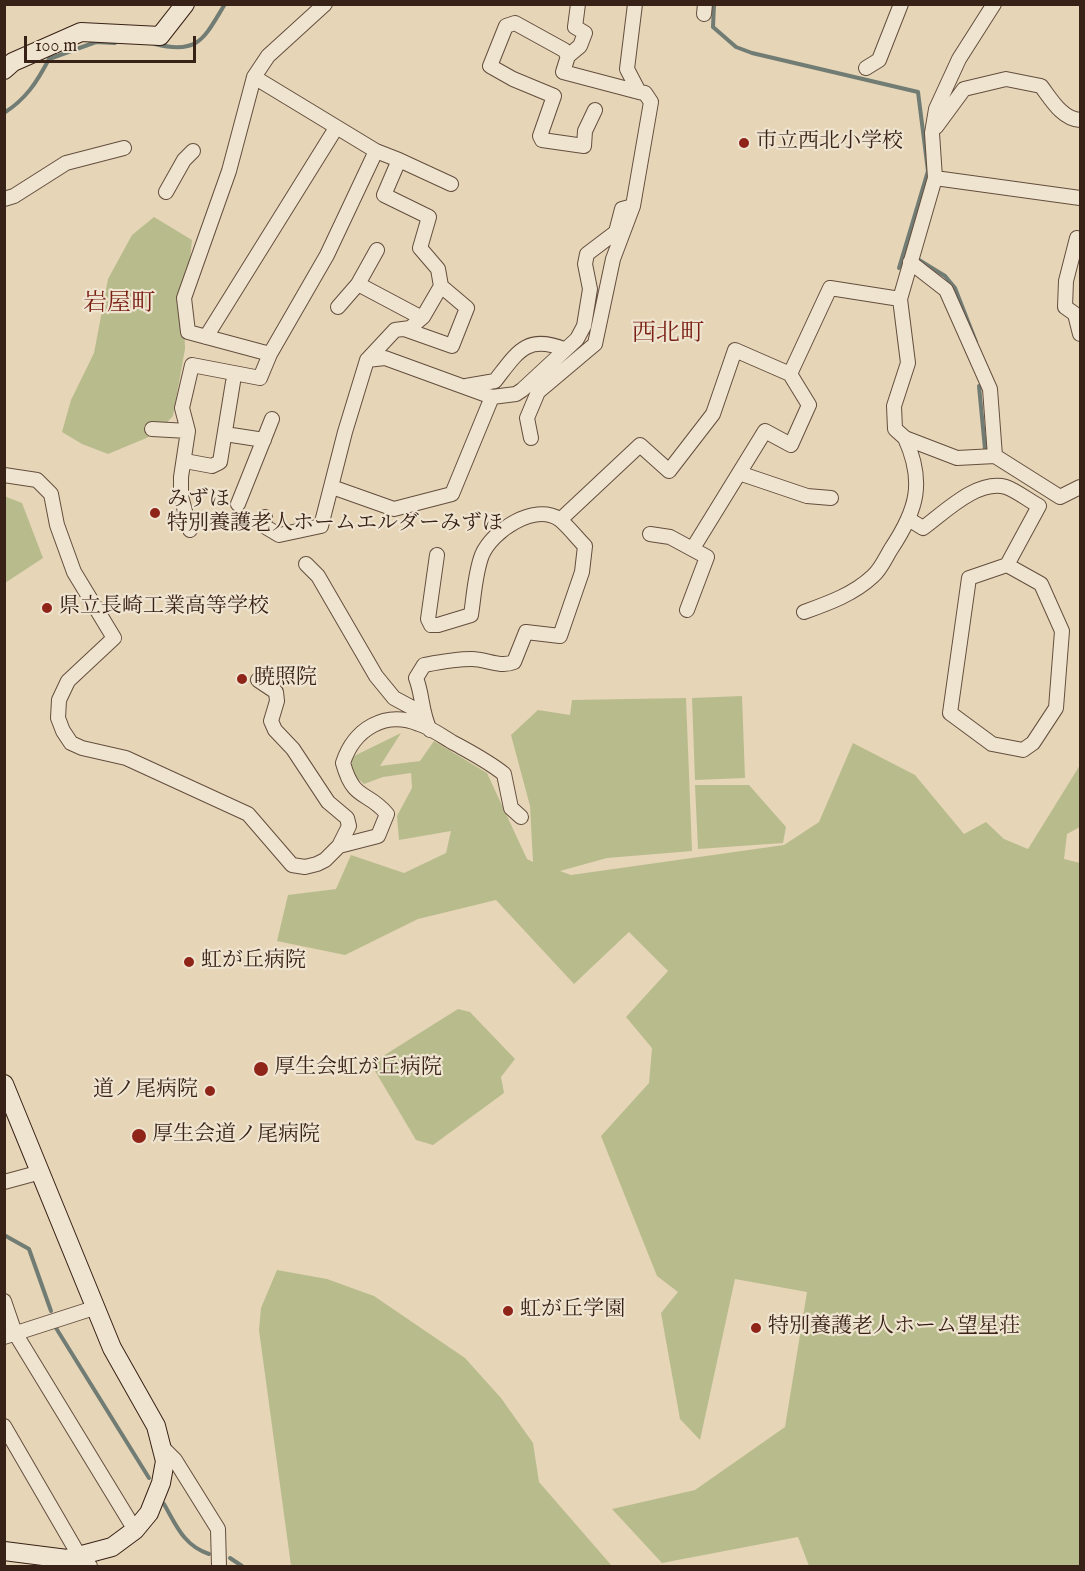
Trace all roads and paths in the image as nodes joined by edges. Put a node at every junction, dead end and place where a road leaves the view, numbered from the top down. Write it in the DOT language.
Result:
graph roads {
  1 [pos="186,4"];
  2 [pos="325,4"];
  3 [pos="578,4"];
  4 [pos="635,4"];
  5 [pos="901,4"];
  6 [pos="994,4"];
  7 [pos="568,56"];
  8 [pos="866,68"];
  9 [pos="4,70"];
  10 [pos="254,77"];
  11 [pos="639,92"];
  12 [pos="595,110"];
  13 [pos="1080,120"];
  14 [pos="336,128"];
  15 [pos="932,133"];
  16 [pos="124,148"];
  17 [pos="376,151"];
  18 [pos="194,152"];
  19 [pos="399,160"];
  20 [pos="935,178"];
  21 [pos="451,184"];
  22 [pos="166,192"];
  23 [pos="1080,198"];
  24 [pos="4,199"];
  25 [pos="633,206"];
  26 [pos="1077,238"];
  27 [pos="377,250"];
  28 [pos="910,262"];
  29 [pos="358,284"];
  30 [pos="441,286"];
  31 [pos="900,299"];
  32 [pos="338,307"];
  33 [pos="422,318"];
  34 [pos="404,329"];
  35 [pos="1080,334"];
  36 [pos="207,337"];
  37 [pos="1080,340"];
  38 [pos="1080,346"];
  39 [pos="564,349"];
  40 [pos="270,354"];
  41 [pos="367,360"];
  42 [pos="790,375"];
  43 [pos="233,382"];
  44 [pos="464,386"];
  45 [pos="492,397"];
  46 [pos="272,419"];
  47 [pos="152,429"];
  48 [pos="188,431"];
  49 [pos="225,434"];
  50 [pos="531,438"];
  51 [pos="905,438"];
  52 [pos="264,440"];
  53 [pos="995,456"];
  54 [pos="185,461"];
  55 [pos="739,473"];
  56 [pos="4,475"];
  57 [pos="332,487"];
  58 [pos="1080,487"];
  59 [pos="831,498"];
  60 [pos="238,504"];
  61 [pos="265,517"];
  62 [pos="560,520"];
  63 [pos="910,520"];
  64 [pos="190,530"];
  65 [pos="650,534"];
  66 [pos="693,548"];
  67 [pos="437,555"];
  68 [pos="306,564"];
  69 [pos="1007,565"];
  70 [pos="687,610"];
  71 [pos="804,612"];
  72 [pos="258,680"];
  73 [pos="422,713"];
  74 [pos="430,729"];
  75 [pos="521,818"];
  76 [pos="339,846"];
  77 [pos="4,1084"];
  78 [pos="41,1172"];
  79 [pos="4,1182"];
  80 [pos="4,1301"];
  81 [pos="94,1308"];
  82 [pos="10,1335"];
  83 [pos="4,1426"];
  84 [pos="9,1446"];
  85 [pos="164,1449"];
  86 [pos="135,1530"];
  87 [pos="4,1551"];
  88 [pos="23,1560"];
  89 [pos="85,1562"];
  90 [pos="219,1566"];
  1 -- 9 [label="street"];
  2 -- 10 [label="street"];
  3 -- 7 [label="street"];
  4 -- 11 [label="street"];
  5 -- 8 [label="street"];
  6 -- 15 [label="street"];
  7 -- 11 [label="street"];
  7 -- 12 [label="street"];
  10 -- 14 [label="street"];
  10 -- 36 [label="street"];
  11 -- 25 [label="street"];
  13 -- 15 [label="street"];
  14 -- 17 [label="street"];
  14 -- 36 [label="street"];
  15 -- 20 [label="street"];
  16 -- 24 [label="street"];
  17 -- 19 [label="street"];
  17 -- 40 [label="street"];
  18 -- 22 [label="street"];
  19 -- 21 [label="street"];
  19 -- 30 [label="street"];
  20 -- 23 [label="street"];
  20 -- 28 [label="street"];
  25 -- 39 [label="street"];
  25 -- 50 [label="street"];
  26 -- 35 [label="street"];
  27 -- 29 [label="street"];
  28 -- 31 [label="street"];
  28 -- 53 [label="street"];
  29 -- 32 [label="street"];
  29 -- 33 [label="street"];
  30 -- 33 [label="street"];
  30 -- 34 [label="street"];
  31 -- 42 [label="street"];
  31 -- 51 [label="street"];
  33 -- 34 [label="street"];
  34 -- 41 [label="street"];
  36 -- 40 [label="street"];
  37 -- 38 [label="street"];
  39 -- 44 [label="street"];
  39 -- 45 [label="street"];
  40 -- 48 [label="street"];
  41 -- 44 [label="street"];
  41 -- 57 [label="street"];
  42 -- 55 [label="street"];
  42 -- 62 [label="street"];
  43 -- 49 [label="street"];
  44 -- 45 [label="street"];
  45 -- 57 [label="street"];
  46 -- 52 [label="street"];
  47 -- 48 [label="street"];
  48 -- 54 [label="street"];
  49 -- 52 [label="street"];
  49 -- 54 [label="street"];
  51 -- 53 [label="street"];
  51 -- 63 [label="street"];
  52 -- 60 [label="street"];
  53 -- 58 [label="street"];
  54 -- 64 [label="street"];
  55 -- 59 [label="street"];
  55 -- 66 [label="street"];
  56 -- 76 [label="street"];
  57 -- 61 [label="street"];
  62 -- 67 [label="street"];
  62 -- 73 [label="street"];
  63 -- 69 [label="street"];
  63 -- 71 [label="street"];
  65 -- 66 [label="street"];
  66 -- 70 [label="street"];
  68 -- 73 [label="street"];
  69 -- 69 [label="street"];
  72 -- 76 [label="street"];
  73 -- 74 [label="street"];
  74 -- 75 [label="street"];
  74 -- 76 [label="street"];
  77 -- 78 [label="street"];
  78 -- 79 [label="street"];
  78 -- 81 [label="street"];
  80 -- 82 [label="street"];
  81 -- 82 [label="street"];
  81 -- 85 [label="street"];
  82 -- 86 [label="street"];
  83 -- 84 [label="street"];
  84 -- 89 [label="street"];
  85 -- 86 [label="street"];
  85 -- 90 [label="street"];
  86 -- 89 [label="street"];
  87 -- 88 [label="street"];
  88 -- 89 [label="street"];
}
